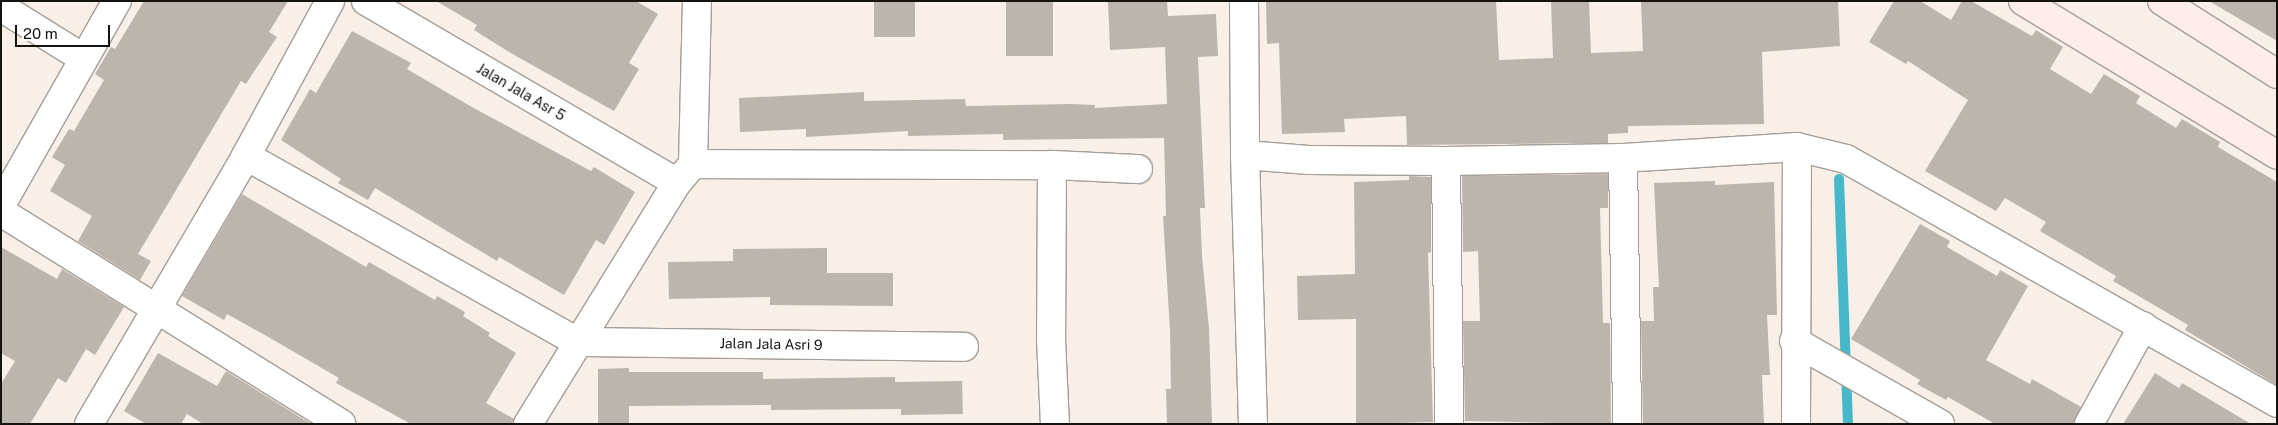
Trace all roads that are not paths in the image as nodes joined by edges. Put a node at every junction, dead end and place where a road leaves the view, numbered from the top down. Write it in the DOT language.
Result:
graph roads {
  1 [pos="117,1"];
  2 [pos="330,1"];
  3 [pos="366,1"];
  4 [pos="697,1"];
  5 [pos="1244,1"];
  6 [pos="2023,1"];
  7 [pos="2162,1"];
  8 [pos="1,7"];
  9 [pos="83,58"];
  10 [pos="2277,74"];
  11 [pos="1796,147"];
  12 [pos="2277,154"];
  13 [pos="1245,155"];
  14 [pos="246,156"];
  15 [pos="1624,158"];
  16 [pos="1446,161"];
  17 [pos="1052,165"];
  18 [pos="1138,169"];
  19 [pos="685,173"];
  20 [pos="1,205"];
  21 [pos="1,212"];
  22 [pos="157,307"];
  23 [pos="2143,326"];
  24 [pos="1794,341"];
  25 [pos="578,342"];
  26 [pos="964,347"];
  27 [pos="2277,403"];
  28 [pos="327,420"];
  29 [pos="89,424"];
  30 [pos="528,424"];
  31 [pos="1055,424"];
  32 [pos="1253,424"];
  33 [pos="1450,424"];
  34 [pos="1627,424"];
  35 [pos="1796,424"];
  36 [pos="1940,424"];
  37 [pos="2089,424"];
  1 -- 9 [label="street"];
  2 -- 14 [label="street"];
  3 -- 19 [label="street, Jalan Jala Asr 5"];
  4 -- 19 [label="street"];
  5 -- 13 [label="street"];
  6 -- 12 [label="street"];
  7 -- 10 [label="street"];
  8 -- 9 [label="street"];
  9 -- 20 [label="street"];
  11 -- 15 [label="street"];
  11 -- 23 [label="street"];
  11 -- 24 [label="street"];
  13 -- 16 [label="street"];
  13 -- 32 [label="street"];
  14 -- 22 [label="street"];
  14 -- 25 [label="street"];
  15 -- 16 [label="street"];
  15 -- 34 [label="street"];
  16 -- 33 [label="street"];
  17 -- 18 [label="street"];
  17 -- 19 [label="street"];
  17 -- 31 [label="street"];
  19 -- 25 [label="street"];
  21 -- 22 [label="street"];
  22 -- 28 [label="street"];
  22 -- 29 [label="street"];
  23 -- 27 [label="street"];
  23 -- 37 [label="street"];
  24 -- 35 [label="street"];
  24 -- 36 [label="street"];
  25 -- 26 [label="street, Jalan Jala Asri 9"];
  25 -- 30 [label="street"];
}
